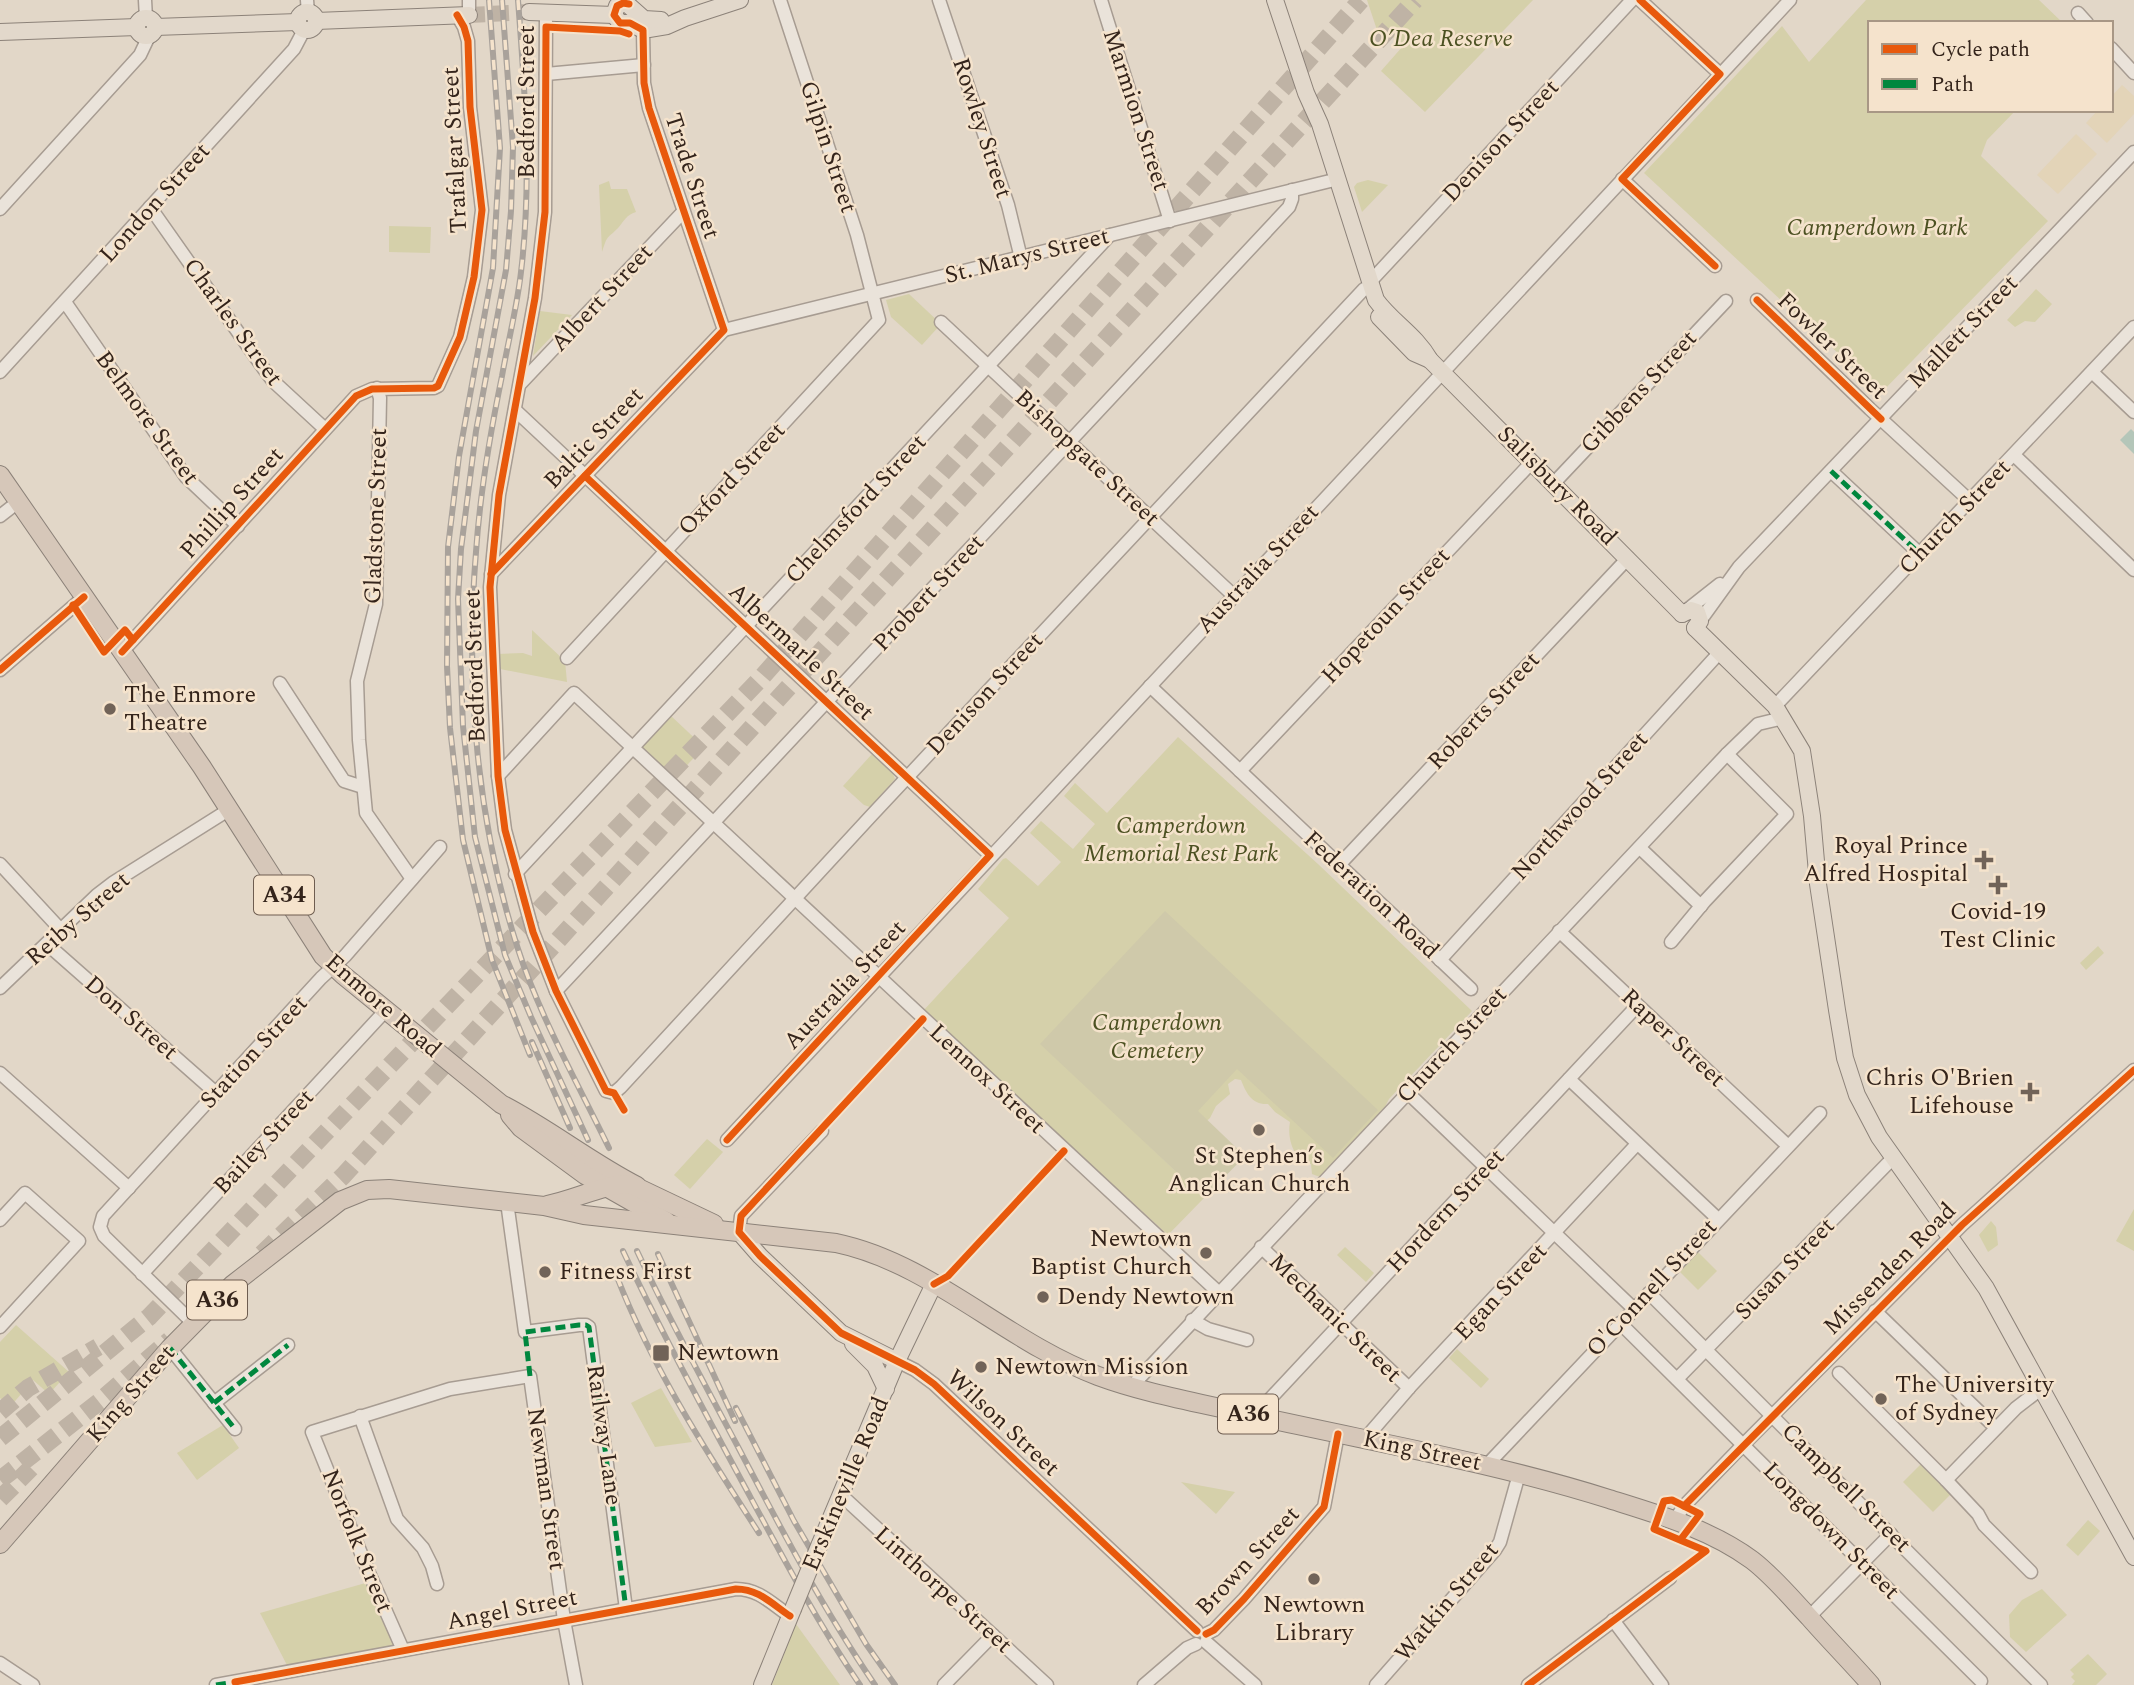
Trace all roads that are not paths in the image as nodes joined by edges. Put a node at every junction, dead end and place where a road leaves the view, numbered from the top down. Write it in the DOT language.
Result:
graph roads {
  1 [pos="145,0"];
  2 [pos="740,0"];
  3 [pos="780,0"];
  4 [pos="939,0"];
  5 [pos="1101,0"];
  6 [pos="1275,0"];
  7 [pos="1633,0"];
  8 [pos="1640,0"];
  9 [pos="1790,0"];
  10 [pos="465,10"];
  11 [pos="529,12"];
  12 [pos="546,13"];
  13 [pos="2078,13"];
  14 [pos="633,14"];
  15 [pos="307,17"];
  16 [pos="2085,21"];
  17 [pos="147,27"];
  18 [pos="0,32"];
  19 [pos="2113,50"];
  20 [pos="644,65"];
  21 [pos="2134,73"];
  22 [pos="546,74"];
  23 [pos="1720,74"];
  24 [pos="1306,93"];
  25 [pos="2134,152"];
  26 [pos="1622,179"];
  27 [pos="1330,181"];
  28 [pos="1292,190"];
  29 [pos="150,207"];
  30 [pos="0,209"];
  31 [pos="683,212"];
  32 [pos="1170,220"];
  33 [pos="1110,235"];
  34 [pos="1021,258"];
  35 [pos="1715,266"];
  36 [pos="1366,286"];
  37 [pos="872,295"];
  38 [pos="1757,300"];
  39 [pos="1726,301"];
  40 [pos="65,302"];
  41 [pos="941,322"];
  42 [pos="2134,327"];
  43 [pos="724,330"];
  44 [pos="1436,366"];
  45 [pos="989,367"];
  46 [pos="0,372"];
  47 [pos="2092,372"];
  48 [pos="520,384"];
  49 [pos="377,388"];
  50 [pos="515,410"];
  51 [pos="2134,412"];
  52 [pos="1881,419"];
  53 [pos="325,429"];
  54 [pos="1070,442"];
  55 [pos="2014,455"];
  56 [pos="1532,462"];
  57 [pos="1830,471"];
  58 [pos="0,475"];
  59 [pos="585,476"];
  60 [pos="1553,483"];
  61 [pos="1970,501"];
  62 [pos="18,502"];
  63 [pos="0,516"];
  64 [pos="1151,517"];
  65 [pos="238,526"];
  66 [pos="665,551"];
  67 [pos="1920,554"];
  68 [pos="1628,558"];
  69 [pos="2134,570"];
  70 [pos="491,574"];
  71 [pos="1233,595"];
  72 [pos="84,597"];
  73 [pos="1691,618"];
  74 [pos="747,627"];
  75 [pos="122,652"];
  76 [pos="1720,652"];
  77 [pos="567,657"];
  78 [pos="0,670"];
  79 [pos="280,683"];
  80 [pos="1150,686"];
  81 [pos="827,702"];
  82 [pos="1779,712"];
  83 [pos="632,748"];
  84 [pos="1727,754"];
  85 [pos="1240,771"];
  86 [pos="498,776"];
  87 [pos="907,777"];
  88 [pos="363,787"];
  89 [pos="230,809"];
  90 [pos="713,823"];
  91 [pos="440,847"];
  92 [pos="1640,848"];
  93 [pos="990,855"];
  94 [pos="0,864"];
  95 [pos="1339,865"];
  96 [pos="515,874"];
  97 [pos="412,879"];
  98 [pos="795,900"];
  99 [pos="1701,906"];
  100 [pos="61,930"];
  101 [pos="1559,931"];
  102 [pos="1671,942"];
  103 [pos="47,944"];
  104 [pos="1440,960"];
  105 [pos="333,966"];
  106 [pos="877,977"];
  107 [pos="0,988"];
  108 [pos="1471,989"];
  109 [pos="556,992"];
  110 [pos="1637,1006"];
  111 [pos="386,1010"];
  112 [pos="2134,1070"];
  113 [pos="0,1073"];
  114 [pos="1569,1079"];
  115 [pos="606,1091"];
  116 [pos="216,1093"];
  117 [pos="1408,1093"];
  118 [pos="501,1104"];
  119 [pos="1820,1113"];
  120 [pos="821,1130"];
  121 [pos="727,1140"];
  122 [pos="1637,1144"];
  123 [pos="1787,1145"];
  124 [pos="1893,1158"];
  125 [pos="1486,1168"];
  126 [pos="637,1186"];
  127 [pos="129,1188"];
  128 [pos="606,1189"];
  129 [pos="507,1202"];
  130 [pos="544,1206"];
  131 [pos="1718,1219"];
  132 [pos="0,1220"];
  133 [pos="672,1224"];
  134 [pos="735,1232"];
  135 [pos="1555,1234"];
  136 [pos="1949,1237"];
  137 [pos="1261,1247"];
  138 [pos="142,1274"];
  139 [pos="934,1284"];
  140 [pos="1218,1292"];
  141 [pos="1649,1293"];
  142 [pos="1634,1309"];
  143 [pos="1875,1311"];
  144 [pos="1192,1320"];
  145 [pos="1341,1323"];
  146 [pos="1620,1323"];
  147 [pos="194,1324"];
  148 [pos="0,1327"];
  149 [pos="841,1333"];
  150 [pos="1247,1340"];
  151 [pos="288,1345"];
  152 [pos="170,1348"];
  153 [pos="1707,1350"];
  154 [pos="897,1361"];
  155 [pos="1839,1373"];
  156 [pos="1677,1379"];
  157 [pos="1131,1387"];
  158 [pos="1409,1388"];
  159 [pos="2042,1388"];
  160 [pos="886,1389"];
  161 [pos="214,1403"];
  162 [pos="1255,1415"];
  163 [pos="1773,1415"];
  164 [pos="360,1416"];
  165 [pos="1996,1428"];
  166 [pos="235,1429"];
  167 [pos="1338,1434"];
  168 [pos="1364,1440"];
  169 [pos="1744,1444"];
  170 [pos="1487,1465"];
  171 [pos="1519,1474"];
  172 [pos="1946,1480"];
  173 [pos="841,1495"];
  174 [pos="1675,1520"];
  175 [pos="1891,1534"];
  176 [pos="0,1544"];
  177 [pos="2134,1557"];
  178 [pos="1862,1563"];
  179 [pos="2031,1572"];
  180 [pos="1670,1577"];
  181 [pos="437,1584"];
  182 [pos="626,1609"];
  183 [pos="791,1612"];
  184 [pos="1809,1617"];
  185 [pos="564,1620"];
  186 [pos="1613,1620"];
  187 [pos="993,1635"];
  188 [pos="1201,1638"];
  189 [pos="403,1650"];
  190 [pos="0,1663"];
  191 [pos="1981,1681"];
  192 [pos="235,1683"];
  193 [pos="33,1685"];
  194 [pos="216,1685"];
  195 [pos="576,1685"];
  196 [pos="762,1685"];
  197 [pos="944,1685"];
  198 [pos="1047,1685"];
  199 [pos="1144,1685"];
  200 [pos="1255,1685"];
  201 [pos="1376,1685"];
  202 [pos="1528,1685"];
  203 [pos="1662,1685"];
  204 [pos="1871,1685"];
  205 [pos="2041,1685"];
  1 -- 17 [label="street"];
  2 -- 14 [label="main road"];
  3 -- 37 [label="street, Gilpin Street"];
  4 -- 34 [label="street, Rowley Street"];
  5 -- 32 [label="street, Marmion Street"];
  6 -- 24 [label="main road, Salisbury Road"];
  7 -- 36 [label="street, Denison Street"];
  8 -- 23 [label="street"];
  9 -- 23 [label="street, Australia Street"];
  10 -- 15 [label="main road"];
  10 -- 49 [label="street, Trafalgar Street"];
  11 -- 12 [label="main road"];
  12 -- 14 [label="main road"];
  12 -- 22 [label="street, Bedford Street"];
  13 -- 16 [label="street"];
  14 -- 20 [label="street, Trade Street"];
  15 -- 17 [label="main road"];
  15 -- 29 [label="street, London Street"];
  17 -- 18 [label="main road"];
  17 -- 30 [label="street"];
  19 -- 21 [label="street"];
  20 -- 22 [label="street"];
  20 -- 31 [label="street, Trade Street"];
  22 -- 48 [label="street, Bedford Street"];
  23 -- 26 [label="street, Australia Street"];
  24 -- 27 [label="main road, Salisbury Road"];
  24 -- 36 [label="main road, Salisbury Road"];
  25 -- 52 [label="street, Mallett Street"];
  26 -- 35 [label="street"];
  26 -- 44 [label="street, Australia Street"];
  27 -- 28 [label="street, St. Marys Street"];
  27 -- 36 [label="main road, Salisbury Road"];
  28 -- 32 [label="street, St. Marys Street"];
  28 -- 54 [label="street, Probert Street"];
  29 -- 40 [label="street, London Street"];
  29 -- 53 [label="street, Charles Street"];
  31 -- 43 [label="street, Trade Street"];
  31 -- 48 [label="street, Albert Street"];
  32 -- 33 [label="street, St. Marys Street"];
  33 -- 34 [label="street, St. Marys Street"];
  33 -- 45 [label="street, Chelmsford Street"];
  34 -- 37 [label="street, St. Marys Street"];
  36 -- 44 [label="main road, Salisbury Road"];
  36 -- 64 [label="street, Denison Street"];
  37 -- 43 [label="street, St. Marys Street"];
  37 -- 66 [label="street, Oxford Street"];
  38 -- 52 [label="street, Fowler Street"];
  39 -- 60 [label="street, Gibbens Street"];
  40 -- 46 [label="street, London Street"];
  40 -- 65 [label="street, Belmore Street"];
  41 -- 45 [label="street, Bishopgate Street"];
  42 -- 47 [label="street, Church Street"];
  43 -- 59 [label="street, Baltic Street"];
  44 -- 56 [label="main road, Salisbury Road"];
  44 -- 71 [label="street, Australia Street"];
  45 -- 54 [label="street, Bishopgate Street"];
  45 -- 74 [label="street, Chelmsford Street"];
  47 -- 51 [label="street"];
  47 -- 55 [label="street, Church Street"];
  48 -- 50 [label="street, Bedford Street"];
  49 -- 53 [label="street, Phillip Street"];
  49 -- 88 [label="street, Gladstone Street"];
  50 -- 59 [label="street, Albermarle Street"];
  50 -- 70 [label="street, Bedford Street"];
  52 -- 57 [label="street, Mallett Street"];
  52 -- 61 [label="street, Fowler Street"];
  53 -- 65 [label="street, Phillip Street"];
  54 -- 64 [label="street, Bishopgate Street"];
  54 -- 81 [label="street, Probert Street"];
  55 -- 61 [label="street, Church Street"];
  55 -- 69 [label="street"];
  56 -- 60 [label="main road, Salisbury Road"];
  56 -- 85 [label="street, Hopetoun Street"];
  57 -- 67 [label="street"];
  57 -- 73 [label="street, Mallett Street"];
  58 -- 62 [label="highway, Enmore Road / A34"];
  59 -- 66 [label="street, Albermarle Street"];
  59 -- 70 [label="street, Baltic Street"];
  60 -- 68 [label="main road, Salisbury Road"];
  61 -- 67 [label="street, Church Street"];
  62 -- 63 [label="street"];
  62 -- 72 [label="highway, Enmore Road / A34"];
  64 -- 71 [label="street, Bishopgate Street"];
  64 -- 87 [label="street, Denison Street"];
  65 -- 75 [label="street, Phillip Street"];
  66 -- 74 [label="street, Albermarle Street"];
  66 -- 77 [label="street, Oxford Street"];
  67 -- 82 [label="street, Church Street"];
  68 -- 73 [label="main road, Salisbury Road"];
  68 -- 95 [label="street, Roberts Street"];
  70 -- 86 [label="street, Bedford Street"];
  71 -- 80 [label="street, Australia Street"];
  72 -- 75 [label="highway, Enmore Road / A34"];
  72 -- 78 [label="street"];
  73 -- 76 [label="main road, Salisbury Road"];
  74 -- 81 [label="street, Albermarle Street"];
  74 -- 83 [label="street, Chelmsford Street"];
  75 -- 89 [label="highway, Enmore Road / A34"];
  76 -- 82 [label="main road, Salisbury Road"];
  76 -- 104 [label="street, Northwood Street"];
  79 -- 88 [label="street"];
  80 -- 85 [label="street, Federation Road"];
  80 -- 93 [label="street, Australia Street"];
  81 -- 87 [label="street, Albermarle Street"];
  81 -- 90 [label="street, Probert Street"];
  82 -- 84 [label="street, Church Street"];
  82 -- 124 [label="main road, Salisbury Road"];
  83 -- 86 [label="street, Lennox Street"];
  83 -- 90 [label="street, Lennox Street"];
  83 -- 96 [label="street, Chelmsford Street"];
  84 -- 92 [label="street, Church Street"];
  84 -- 99 [label="street"];
  85 -- 95 [label="street, Federation Road"];
  86 -- 96 [label="street, Bedford Street"];
  87 -- 93 [label="street, Albermarle Street"];
  87 -- 98 [label="street, Denison Street"];
  88 -- 97 [label="street, Gladstone Street"];
  89 -- 100 [label="street, Reiby Street"];
  89 -- 105 [label="highway, Enmore Road / A34"];
  90 -- 98 [label="street, Lennox Street"];
  90 -- 109 [label="street, Probert Street"];
  91 -- 97 [label="street, Station Street"];
  92 -- 99 [label="street"];
  92 -- 101 [label="street, Church Street"];
  93 -- 106 [label="street, Australia Street"];
  94 -- 100 [label="street"];
  95 -- 104 [label="street, Federation Road"];
  96 -- 109 [label="street, Bedford Street"];
  97 -- 105 [label="street, Station Street"];
  98 -- 106 [label="street, Lennox Street"];
  98 -- 115 [label="street, Denison Street"];
  99 -- 102 [label="street"];
  100 -- 103 [label="street, Reiby Street"];
  101 -- 110 [label="street, Raper Street"];
  101 -- 117 [label="street, Church Street"];
  103 -- 107 [label="street, Reiby Street"];
  103 -- 116 [label="street, Don Street"];
  104 -- 108 [label="street, Federation Road"];
  105 -- 111 [label="highway, Enmore Road / A34"];
  105 -- 116 [label="street, Station Street"];
  106 -- 121 [label="street, Australia Street"];
  106 -- 140 [label="street, Lennox Street"];
  109 -- 115 [label="street, Bedford Street"];
  110 -- 114 [label="street, Hordern Street"];
  110 -- 123 [label="street, Raper Street"];
  111 -- 118 [label="highway, Enmore Road / A34"];
  111 -- 138 [label="street, Bailey Street"];
  112 -- 136 [label="street, Missenden Road"];
  113 -- 127 [label="street"];
  114 -- 122 [label="street"];
  114 -- 125 [label="street, Hordern Street"];
  116 -- 127 [label="street, Station Street"];
  117 -- 125 [label="street"];
  117 -- 137 [label="street, Church Street"];
  118 -- 126 [label="highway, Enmore Road / A34"];
  118 -- 128 [label="highway, Enmore Road / A34"];
  119 -- 123 [label="street, O'Connell Street"];
  120 -- 134 [label="street"];
  122 -- 131 [label="street"];
  122 -- 135 [label="street, Egan Street"];
  123 -- 131 [label="street, O'Connell Street"];
  124 -- 136 [label="main road, Salisbury Road"];
  124 -- 153 [label="street, Susan Street"];
  125 -- 135 [label="street"];
  125 -- 145 [label="street, Hordern Street"];
  126 -- 128 [label="highway, King Street / A36"];
  126 -- 134 [label="highway, King Street / A36"];
  127 -- 138 [label="street, Station Street"];
  128 -- 130 [label="highway, King Street / A36"];
  128 -- 133 [label="highway, Enmore Road / A34"];
  129 -- 130 [label="highway, King Street / A36"];
  129 -- 147 [label="highway, King Street / A36"];
  129 -- 182 [label="street, Railway Lane"];
  130 -- 133 [label="highway, King Street / A36"];
  131 -- 141 [label="street, O'Connell Street"];
  132 -- 148 [label="street"];
  133 -- 134 [label="highway, King Street / A36"];
  134 -- 139 [label="highway, King Street / A36"];
  134 -- 149 [label="main road, Wilson Street"];
  135 -- 142 [label="street"];
  135 -- 158 [label="street, Egan Street"];
  136 -- 143 [label="street, Missenden Road"];
  136 -- 159 [label="main road, Salisbury Road"];
  137 -- 140 [label="street, Church Street"];
  137 -- 145 [label="street, Mechanic Street"];
  138 -- 147 [label="street"];
  139 -- 154 [label="main road, Erskineville Road"];
  139 -- 157 [label="highway, King Street / A36"];
  140 -- 144 [label="street, Church Street"];
  141 -- 142 [label="street, O'Connell Street"];
  141 -- 153 [label="street, Campbell Street"];
  142 -- 146 [label="street, O'Connell Street"];
  143 -- 163 [label="street, Missenden Road"];
  143 -- 165 [label="street"];
  144 -- 150 [label="street"];
  144 -- 157 [label="street, Church Street"];
  145 -- 158 [label="street, Mechanic Street"];
  145 -- 162 [label="street, Hordern Street"];
  146 -- 156 [label="street, Longdown Street"];
  146 -- 170 [label="street, O'Connell Street"];
  147 -- 152 [label="highway, King Street / A36"];
  149 -- 154 [label="main road, Wilson Street"];
  149 -- 160 [label="main road"];
  151 -- 161 [label="street"];
  152 -- 161 [label="street"];
  152 -- 176 [label="highway, King Street / A36"];
  153 -- 156 [label="street, Susan Street"];
  153 -- 163 [label="street, Campbell Street"];
  154 -- 160 [label="main road, Erskineville Road"];
  154 -- 188 [label="street, Wilson Street"];
  155 -- 172 [label="street"];
  156 -- 169 [label="street, Longdown Street"];
  157 -- 162 [label="highway, King Street / A36"];
  158 -- 168 [label="street, Egan Street"];
  159 -- 165 [label="street"];
  159 -- 177 [label="main road, Salisbury Road"];
  160 -- 173 [label="main road, Erskineville Road"];
  161 -- 166 [label="street"];
  162 -- 167 [label="highway, King Street / A36"];
  163 -- 169 [label="street, Missenden Road"];
  163 -- 175 [label="street, Campbell Street"];
  164 -- 181 [label="street"];
  164 -- 185 [label="street, Newman Street"];
  164 -- 189 [label="street, Norfolk Street"];
  165 -- 172 [label="street"];
  167 -- 168 [label="highway, King Street / A36"];
  167 -- 188 [label="street, Brown Street"];
  168 -- 170 [label="highway, King Street / A36"];
  169 -- 174 [label="street, Missenden Road"];
  169 -- 178 [label="street, Longdown Street"];
  170 -- 171 [label="highway, King Street / A36"];
  171 -- 174 [label="highway, King Street / A36"];
  171 -- 201 [label="street, Watkin Street"];
  172 -- 179 [label="street"];
  173 -- 183 [label="main road, Erskineville Road, bridge"];
  173 -- 187 [label="street, Linthorpe Street"];
  174 -- 184 [label="highway, King Street / A36"];
  175 -- 178 [label="street"];
  175 -- 205 [label="street, Campbell Street"];
  178 -- 184 [label="street"];
  178 -- 191 [label="street, Longdown Street"];
  180 -- 186 [label="street"];
  182 -- 183 [label="street, Angel Street"];
  182 -- 185 [label="street, Angel Street"];
  183 -- 196 [label="main road, Erskineville Road"];
  184 -- 204 [label="highway, King Street / A36"];
  185 -- 189 [label="street, Angel Street"];
  185 -- 195 [label="street, Newman Street"];
  186 -- 202 [label="street"];
  186 -- 203 [label="street"];
  187 -- 197 [label="street"];
  187 -- 198 [label="street, Linthorpe Street"];
  188 -- 199 [label="street, Brown Street"];
  188 -- 200 [label="street, Wilson Street"];
  189 -- 192 [label="street, Angel Street"];
  190 -- 193 [label="street"];
  192 -- 194 [label="street, Angel Street"];
}
